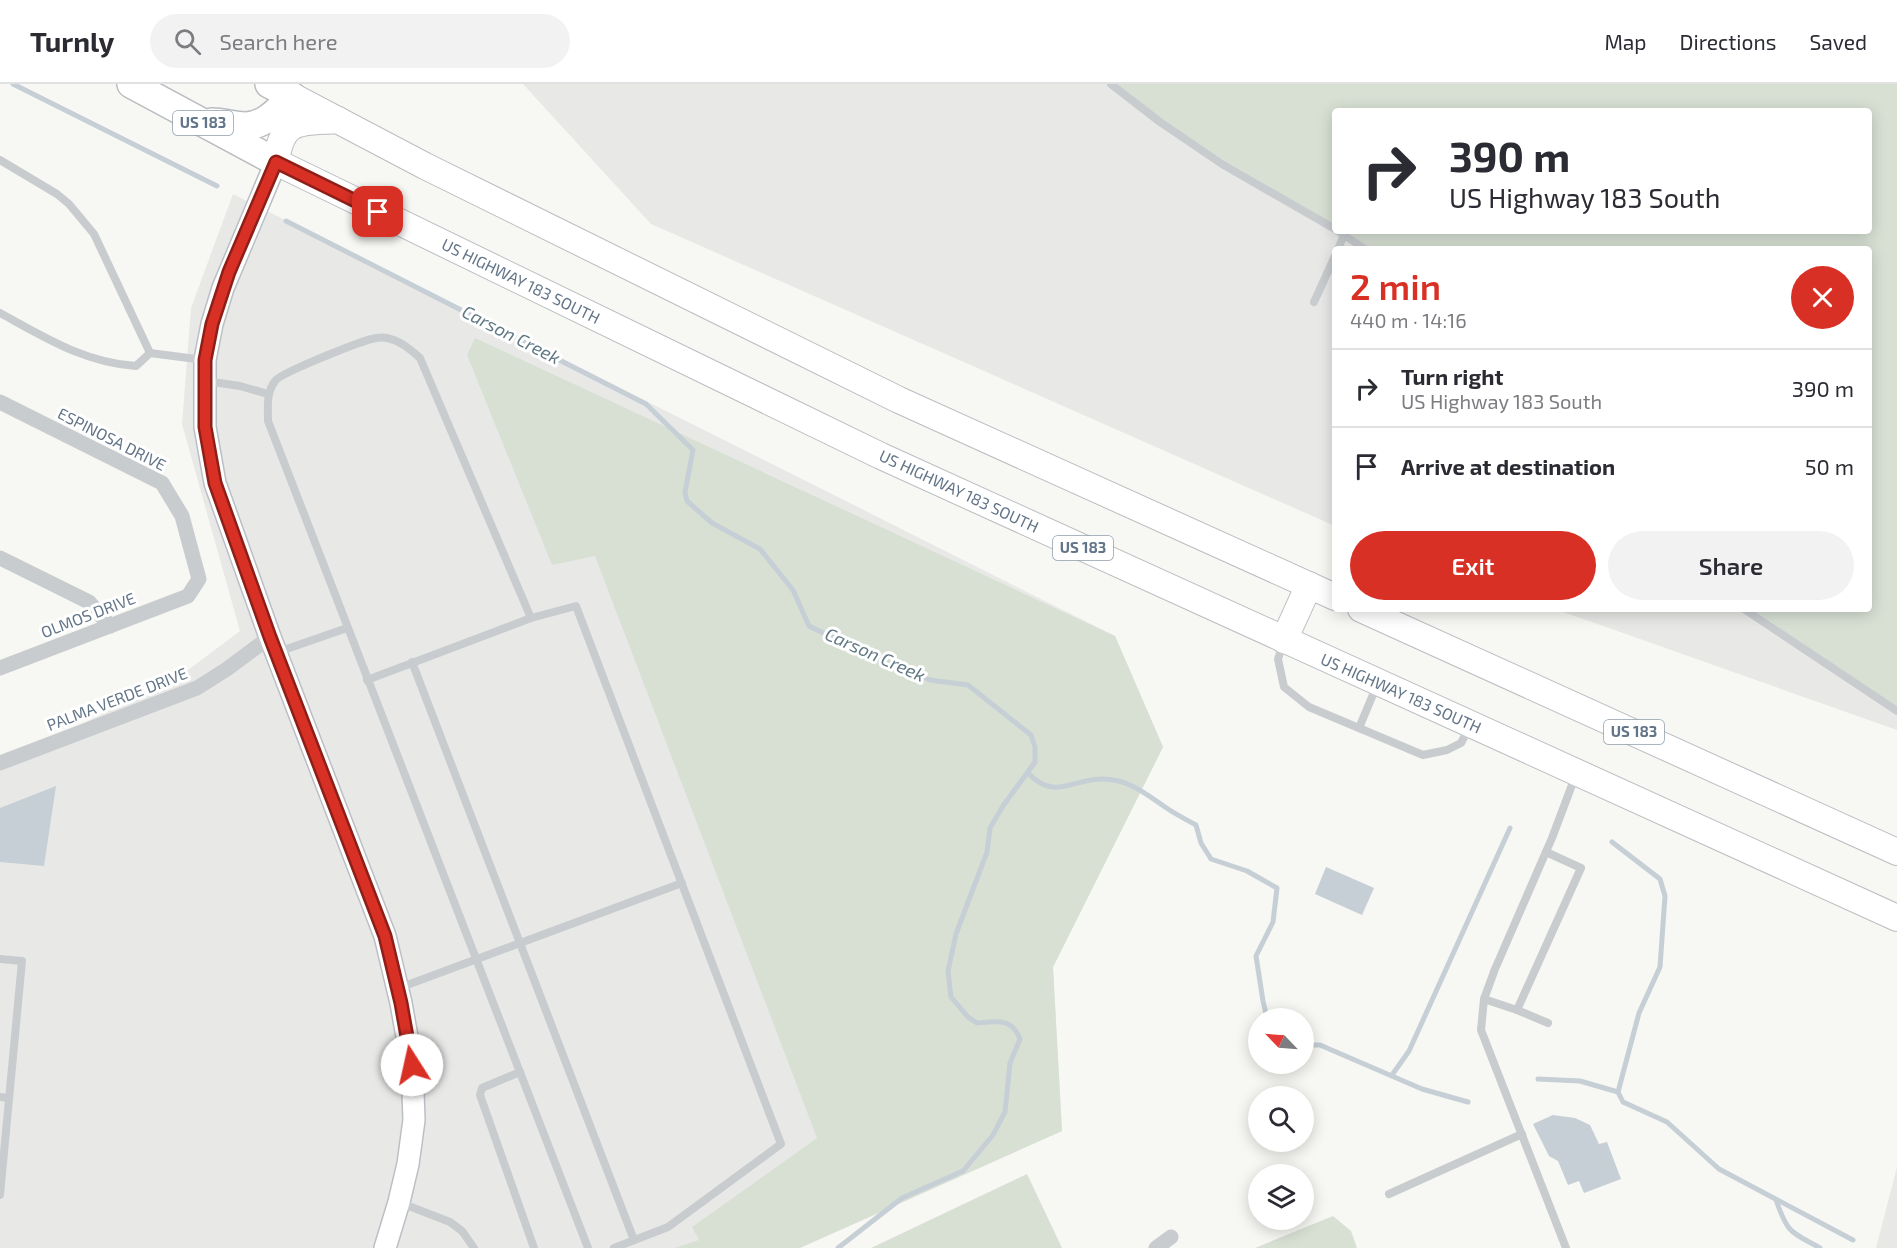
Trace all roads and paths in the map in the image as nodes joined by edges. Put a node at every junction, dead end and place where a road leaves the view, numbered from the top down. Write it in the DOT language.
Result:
graph roads {
  1 [pos="131,84"];
  2 [pos="1111,84"];
  3 [pos="286,88"];
  4 [pos="338,120"];
  5 [pos="200,121"];
  6 [pos="0,160"];
  7 [pos="276,162"];
  8 [pos="1332,228"];
  9 [pos="1342,234"];
  10 [pos="1360,246"];
  11 [pos="1332,263"];
  12 [pos="1314,302"];
  13 [pos="0,314"];
  14 [pos="150,353"];
  15 [pos="204,371"];
  16 [pos="268,394"];
  17 [pos="0,402"];
  18 [pos="0,558"];
  19 [pos="1309,585"];
  20 [pos="188,596"];
  21 [pos="1332,596"];
  22 [pos="1368,612"];
  23 [pos="1748,612"];
  24 [pos="531,618"];
  25 [pos="110,626"];
  26 [pos="347,627"];
  27 [pos="1284,639"];
  28 [pos="273,645"];
  29 [pos="412,662"];
  30 [pos="0,668"];
  31 [pos="367,680"];
  32 [pos="1378,682"];
  33 [pos="1897,711"];
  34 [pos="1471,725"];
  35 [pos="1359,728"];
  36 [pos="0,763"];
  37 [pos="1577,773"];
  38 [pos="1546,852"];
  39 [pos="1897,852"];
  40 [pos="682,883"];
  41 [pos="1897,918"];
  42 [pos="520,943"];
  43 [pos="0,959"];
  44 [pos="476,959"];
  45 [pos="398,988"];
  46 [pos="1484,999"];
  47 [pos="1517,1010"];
  48 [pos="1548,1023"];
  49 [pos="520,1072"];
  50 [pos="0,1097"];
  51 [pos="9,1098"];
  52 [pos="1522,1134"];
  53 [pos="1389,1194"];
  54 [pos="0,1195"];
  55 [pos="399,1202"];
  56 [pos="1171,1237"];
  57 [pos="634,1240"];
  58 [pos="385,1248"];
  59 [pos="474,1248"];
  60 [pos="534,1248"];
  61 [pos="588,1248"];
  62 [pos="614,1248"];
  63 [pos="1156,1248"];
  64 [pos="1566,1248"];
  1 -- 5 [label="highway, US HIGHWAY 183 SOUTH / US 183"];
  2 -- 8 [label="lane"];
  3 -- 4 [label="highway"];
  3 -- 5 [label="highway"];
  4 -- 7 [label="highway"];
  4 -- 19 [label="highway"];
  5 -- 7 [label="highway, US HIGHWAY 183 SOUTH / US 183"];
  6 -- 14 [label="lane"];
  7 -- 15 [label="main road"];
  7 -- 27 [label="highway, US HIGHWAY 183 SOUTH / US 183"];
  9 -- 10 [label="lane"];
  11 -- 12 [label="lane"];
  13 -- 14 [label="lane"];
  14 -- 15 [label="lane"];
  15 -- 16 [label="lane"];
  15 -- 28 [label="main road"];
  16 -- 24 [label="lane"];
  16 -- 26 [label="lane"];
  17 -- 20 [label="street, ESPINOSA DRIVE"];
  18 -- 25 [label="street"];
  19 -- 21 [label="highway"];
  19 -- 27 [label="highway"];
  20 -- 25 [label="street, OLMOS DRIVE"];
  22 -- 39 [label="highway, US 183"];
  23 -- 33 [label="lane"];
  24 -- 29 [label="lane"];
  24 -- 40 [label="lane"];
  25 -- 30 [label="street, OLMOS DRIVE"];
  26 -- 28 [label="lane"];
  26 -- 31 [label="lane"];
  27 -- 32 [label="highway, US HIGHWAY 183 SOUTH / US 183"];
  27 -- 35 [label="lane"];
  28 -- 36 [label="street, PALMA VERDE DRIVE"];
  28 -- 45 [label="main road"];
  29 -- 31 [label="lane"];
  29 -- 42 [label="lane"];
  31 -- 44 [label="lane"];
  32 -- 34 [label="highway, US HIGHWAY 183 SOUTH / US 183"];
  32 -- 35 [label="lane"];
  34 -- 35 [label="lane"];
  34 -- 37 [label="highway, US HIGHWAY 183 SOUTH / US 183"];
  37 -- 38 [label="lane"];
  37 -- 41 [label="highway, US HIGHWAY 183 SOUTH / US 183"];
  38 -- 46 [label="lane"];
  38 -- 47 [label="lane"];
  40 -- 42 [label="lane"];
  40 -- 57 [label="lane"];
  42 -- 44 [label="lane"];
  42 -- 57 [label="lane"];
  43 -- 51 [label="lane"];
  44 -- 45 [label="lane"];
  44 -- 49 [label="lane"];
  45 -- 55 [label="main road"];
  46 -- 47 [label="lane"];
  46 -- 52 [label="lane"];
  47 -- 48 [label="lane"];
  49 -- 60 [label="lane"];
  49 -- 61 [label="lane"];
  50 -- 51 [label="lane"];
  51 -- 54 [label="lane"];
  52 -- 53 [label="lane"];
  52 -- 64 [label="lane"];
  55 -- 58 [label="main road"];
  55 -- 59 [label="lane"];
  56 -- 63 [label="street"];
  57 -- 62 [label="lane"];
}
